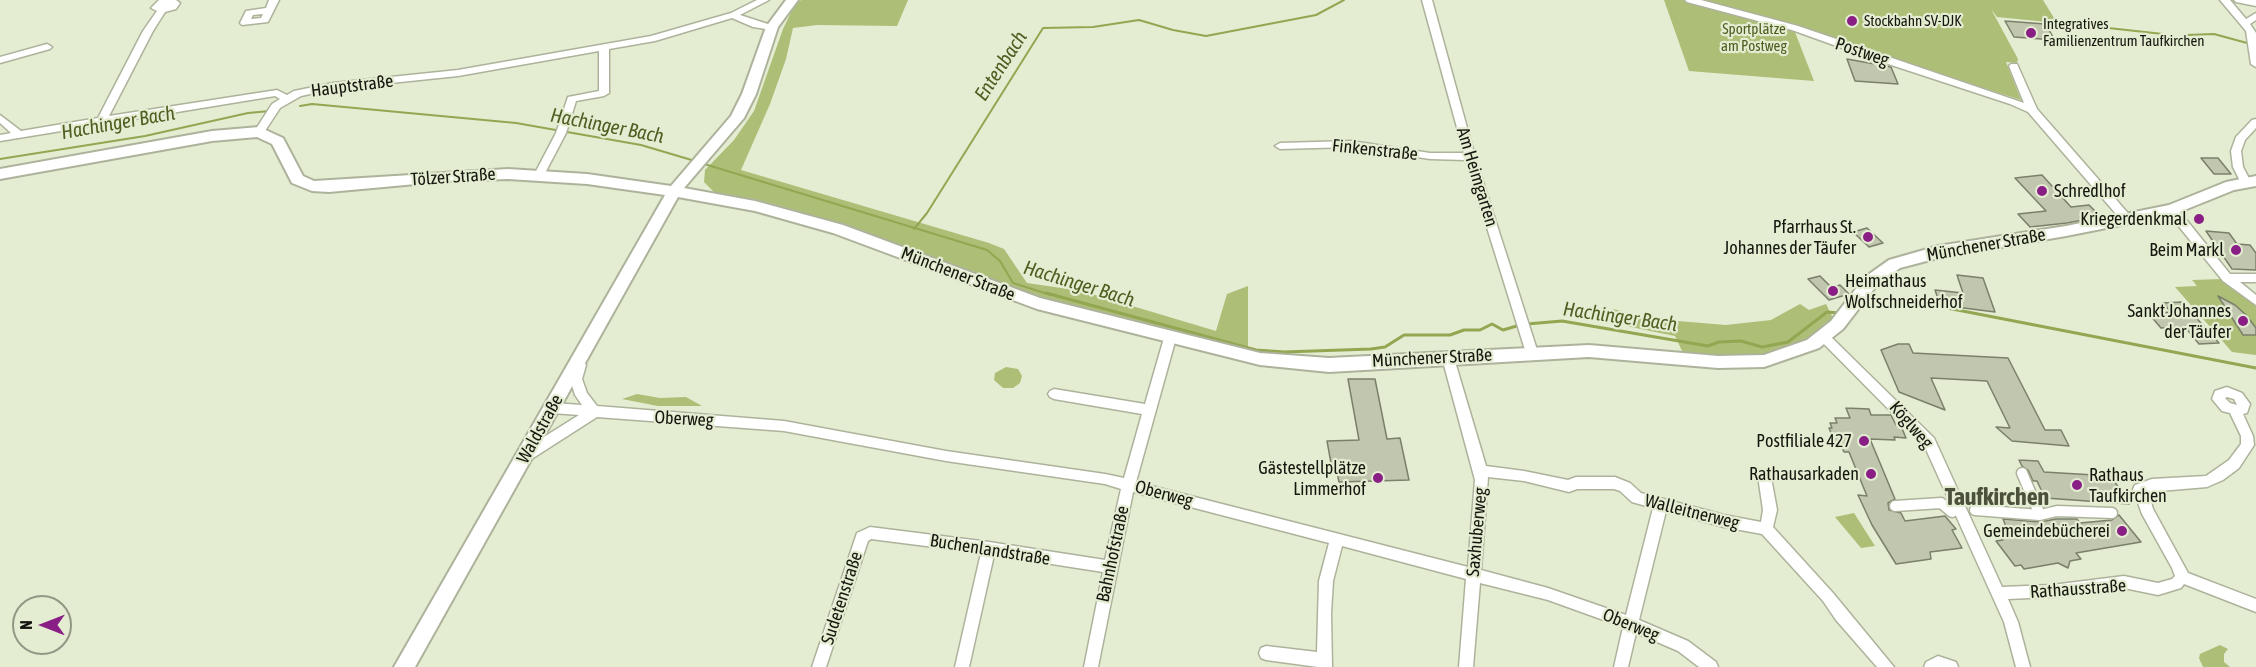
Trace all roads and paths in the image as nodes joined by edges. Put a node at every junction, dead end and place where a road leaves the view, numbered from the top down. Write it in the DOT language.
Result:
graph roads {
  1 [pos="274,0"];
  2 [pos="764,0"];
  3 [pos="792,0"];
  4 [pos="1427,0"];
  5 [pos="1690,0"];
  6 [pos="2225,0"];
  7 [pos="2239,0"];
  8 [pos="2256,3"];
  9 [pos="162,10"];
  10 [pos="268,11"];
  11 [pos="735,15"];
  12 [pos="2256,16"];
  13 [pos="2245,23"];
  14 [pos="772,27"];
  15 [pos="47,47"];
  16 [pos="604,48"];
  17 [pos="0,60"];
  18 [pos="2256,64"];
  19 [pos="2014,66"];
  20 [pos="287,99"];
  21 [pos="2032,110"];
  22 [pos="0,118"];
  23 [pos="102,120"];
  24 [pos="2256,122"];
  25 [pos="259,132"];
  26 [pos="19,134"];
  27 [pos="0,138"];
  28 [pos="1280,146"];
  29 [pos="1470,157"];
  30 [pos="700,159"];
  31 [pos="0,174"];
  32 [pos="539,176"];
  33 [pos="2251,182"];
  34 [pos="650,188"];
  35 [pos="674,191"];
  36 [pos="708,197"];
  37 [pos="2172,210"];
  38 [pos="2127,219"];
  39 [pos="653,227"];
  40 [pos="2227,278"];
  41 [pos="2256,278"];
  42 [pos="2256,301"];
  43 [pos="1823,336"];
  44 [pos="1170,338"];
  45 [pos="1532,353"];
  46 [pos="582,354"];
  47 [pos="1450,365"];
  48 [pos="1054,394"];
  49 [pos="552,408"];
  50 [pos="1150,410"];
  51 [pos="2235,410"];
  52 [pos="594,412"];
  53 [pos="525,456"];
  54 [pos="1481,471"];
  55 [pos="2022,473"];
  56 [pos="1765,477"];
  57 [pos="1129,485"];
  58 [pos="1661,505"];
  59 [pos="1895,506"];
  60 [pos="2035,509"];
  61 [pos="1975,510"];
  62 [pos="1952,512"];
  63 [pos="2112,513"];
  64 [pos="1766,529"];
  65 [pos="870,533"];
  66 [pos="1337,539"];
  67 [pos="989,548"];
  68 [pos="1109,567"];
  69 [pos="1473,574"];
  70 [pos="2182,577"];
  71 [pos="1998,593"];
  72 [pos="2256,606"];
  73 [pos="1630,623"];
  74 [pos="1266,653"];
  75 [pos="1325,663"];
  76 [pos="404,667"];
  77 [pos="819,667"];
  78 [pos="962,667"];
  79 [pos="1091,667"];
  80 [pos="1466,667"];
  81 [pos="1621,667"];
  82 [pos="1711,667"];
  83 [pos="1887,667"];
  84 [pos="1931,667"];
  85 [pos="1951,667"];
  86 [pos="2023,667"];
  1 -- 10 [label="street"];
  2 -- 11 [label="street, Hauptstraße"];
  3 -- 14 [label="main road, Waldstraße"];
  4 -- 29 [label="street, Am Heimgarten"];
  5 -- 21 [label="street, Postweg"];
  6 -- 13 [label="street"];
  7 -- 8 [label="street"];
  9 -- 23 [label="street"];
  11 -- 14 [label="street"];
  11 -- 16 [label="street, Hauptstraße"];
  12 -- 13 [label="street"];
  13 -- 18 [label="street"];
  14 -- 30 [label="main road, Waldstraße"];
  15 -- 17 [label="street"];
  16 -- 20 [label="street, Hauptstraße"];
  16 -- 32 [label="street"];
  19 -- 21 [label="street"];
  20 -- 23 [label="street"];
  20 -- 25 [label="street, Hauptstraße"];
  21 -- 38 [label="street"];
  22 -- 26 [label="street"];
  23 -- 26 [label="street"];
  24 -- 33 [label="street"];
  25 -- 31 [label="main road"];
  25 -- 32 [label="main road, Tölzer Straße"];
  26 -- 27 [label="street"];
  28 -- 29 [label="street, Finkenstraße"];
  29 -- 45 [label="street, Am Heimgarten"];
  30 -- 35 [label="main road, Waldstraße"];
  30 -- 36 [label="main road"];
  32 -- 34 [label="main road, Tölzer Straße"];
  33 -- 37 [label="main road"];
  34 -- 35 [label="main road, Tölzer Straße"];
  34 -- 39 [label="main road"];
  35 -- 36 [label="main road, Münchener Straße"];
  35 -- 39 [label="main road, Waldstraße"];
  36 -- 39 [label="main road"];
  36 -- 44 [label="main road, Münchener Straße"];
  37 -- 38 [label="main road, Münchener Straße"];
  37 -- 40 [label="street"];
  38 -- 43 [label="main road, Münchener Straße"];
  39 -- 46 [label="main road, Waldstraße"];
  40 -- 41 [label="street"];
  40 -- 42 [label="street"];
  43 -- 45 [label="main road, Münchener Straße"];
  43 -- 71 [label="street, Köglweg"];
  44 -- 45 [label="main road, Münchener Straße"];
  44 -- 50 [label="street, Bahnhofstraße"];
  46 -- 49 [label="main road, Waldstraße"];
  46 -- 52 [label="street"];
  47 -- 54 [label="street, Saxhuberweg"];
  48 -- 50 [label="street"];
  49 -- 52 [label="street, Oberweg"];
  49 -- 53 [label="main road, Waldstraße"];
  50 -- 57 [label="street, Bahnhofstraße"];
  51 -- 70 [label="street"];
  52 -- 53 [label="street"];
  52 -- 57 [label="street, Oberweg"];
  53 -- 76 [label="main road, Waldstraße"];
  54 -- 58 [label="street, Walleitnerweg"];
  54 -- 69 [label="street, Saxhuberweg"];
  55 -- 60 [label="street"];
  56 -- 64 [label="street"];
  57 -- 66 [label="street, Oberweg"];
  57 -- 68 [label="street, Bahnhofstraße"];
  58 -- 64 [label="street, Walleitnerweg"];
  58 -- 73 [label="street"];
  59 -- 62 [label="street"];
  60 -- 61 [label="street"];
  60 -- 63 [label="street"];
  64 -- 83 [label="street"];
  65 -- 67 [label="street, Buchenlandstraße"];
  65 -- 77 [label="street, Sudetenstraße"];
  66 -- 69 [label="street, Oberweg"];
  66 -- 75 [label="street"];
  67 -- 68 [label="street, Buchenlandstraße"];
  67 -- 78 [label="street"];
  68 -- 79 [label="street, Bahnhofstraße"];
  69 -- 73 [label="street, Oberweg"];
  69 -- 80 [label="street, Saxhuberweg"];
  70 -- 71 [label="street, Rathausstraße"];
  70 -- 72 [label="street"];
  71 -- 86 [label="street, Köglweg"];
  73 -- 81 [label="street"];
  73 -- 82 [label="street, Oberweg"];
  74 -- 75 [label="street"];
  84 -- 85 [label="street"];
}
